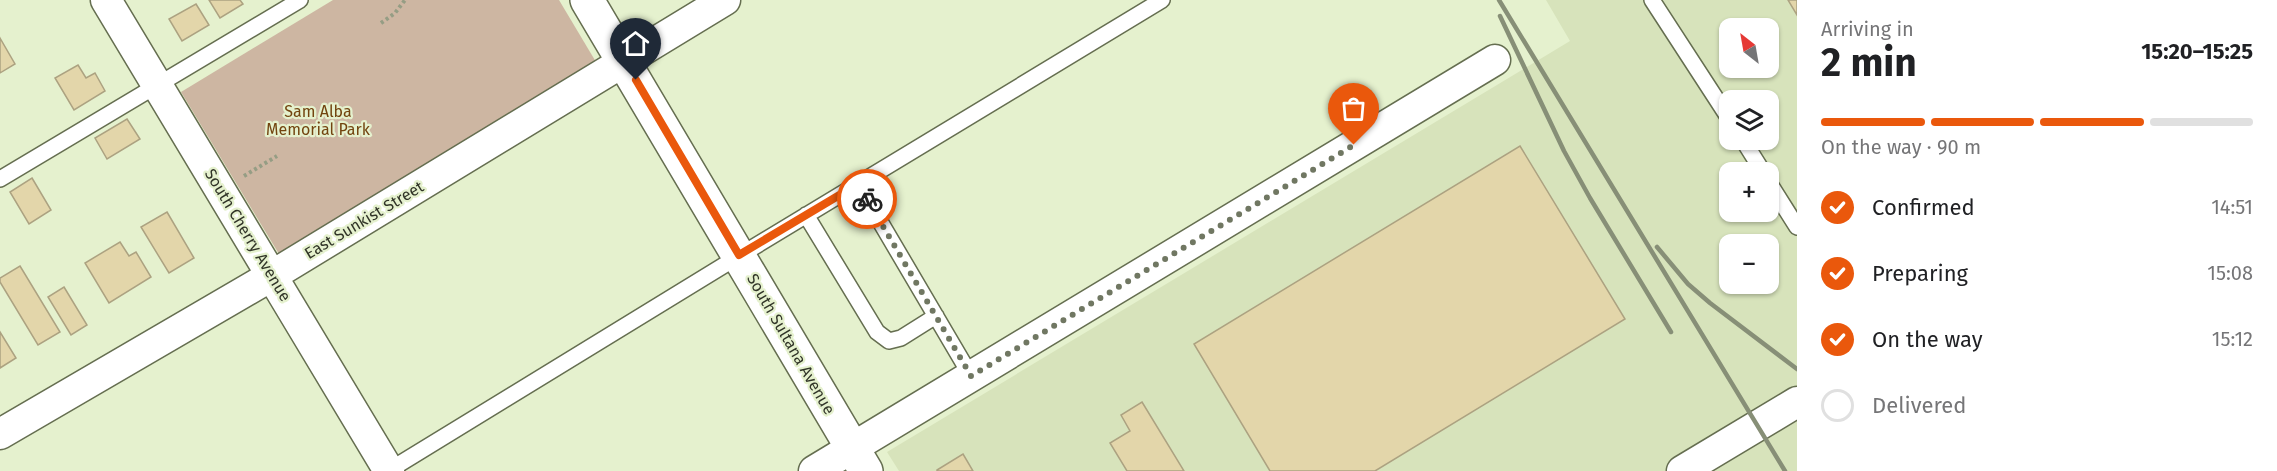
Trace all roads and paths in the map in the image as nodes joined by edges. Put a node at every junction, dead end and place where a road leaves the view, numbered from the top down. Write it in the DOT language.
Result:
graph roads {
  1 [pos="106,0"];
  2 [pos="300,0"];
  3 [pos="405,0"];
  4 [pos="587,0"];
  5 [pos="725,0"];
  6 [pos="1162,0"];
  7 [pos="1652,0"];
  8 [pos="381,23"];
  9 [pos="1495,60"];
  10 [pos="624,61"];
  11 [pos="157,84"];
  12 [pos="1719,103"];
  13 [pos="277,156"];
  14 [pos="243,176"];
  15 [pos="0,179"];
  16 [pos="858,184"];
  17 [pos="1779,198"];
  18 [pos="806,215"];
  19 [pos="1797,227"];
  20 [pos="739,255"];
  21 [pos="273,275"];
  22 [pos="936,316"];
  23 [pos="971,376"];
  24 [pos="1797,402"];
  25 [pos="0,434"];
  26 [pos="859,459"];
  27 [pos="388,471"];
  28 [pos="814,471"];
  29 [pos="1682,471"];
  1 -- 11 [label="street, South Cherry Avenue"];
  2 -- 11 [label="lane"];
  3 -- 8 [label="path"];
  4 -- 10 [label="street, South Sultana Avenue"];
  5 -- 10 [label="street, East Sunkist Street"];
  6 -- 16 [label="lane"];
  7 -- 12 [label="lane"];
  9 -- 23 [label="street"];
  10 -- 20 [label="street, South Sultana Avenue"];
  10 -- 21 [label="street, East Sunkist Street"];
  11 -- 15 [label="lane"];
  11 -- 21 [label="street, South Cherry Avenue"];
  13 -- 14 [label="path"];
  16 -- 18 [label="lane"];
  16 -- 22 [label="lane"];
  17 -- 19 [label="lane"];
  18 -- 20 [label="lane"];
  18 -- 22 [label="lane"];
  20 -- 26 [label="street, South Sultana Avenue"];
  20 -- 27 [label="lane"];
  21 -- 25 [label="street, East Sunkist Street"];
  21 -- 27 [label="street, South Cherry Avenue"];
  22 -- 23 [label="lane"];
  23 -- 26 [label="street"];
  24 -- 29 [label="street"];
  26 -- 28 [label="street"];
}
